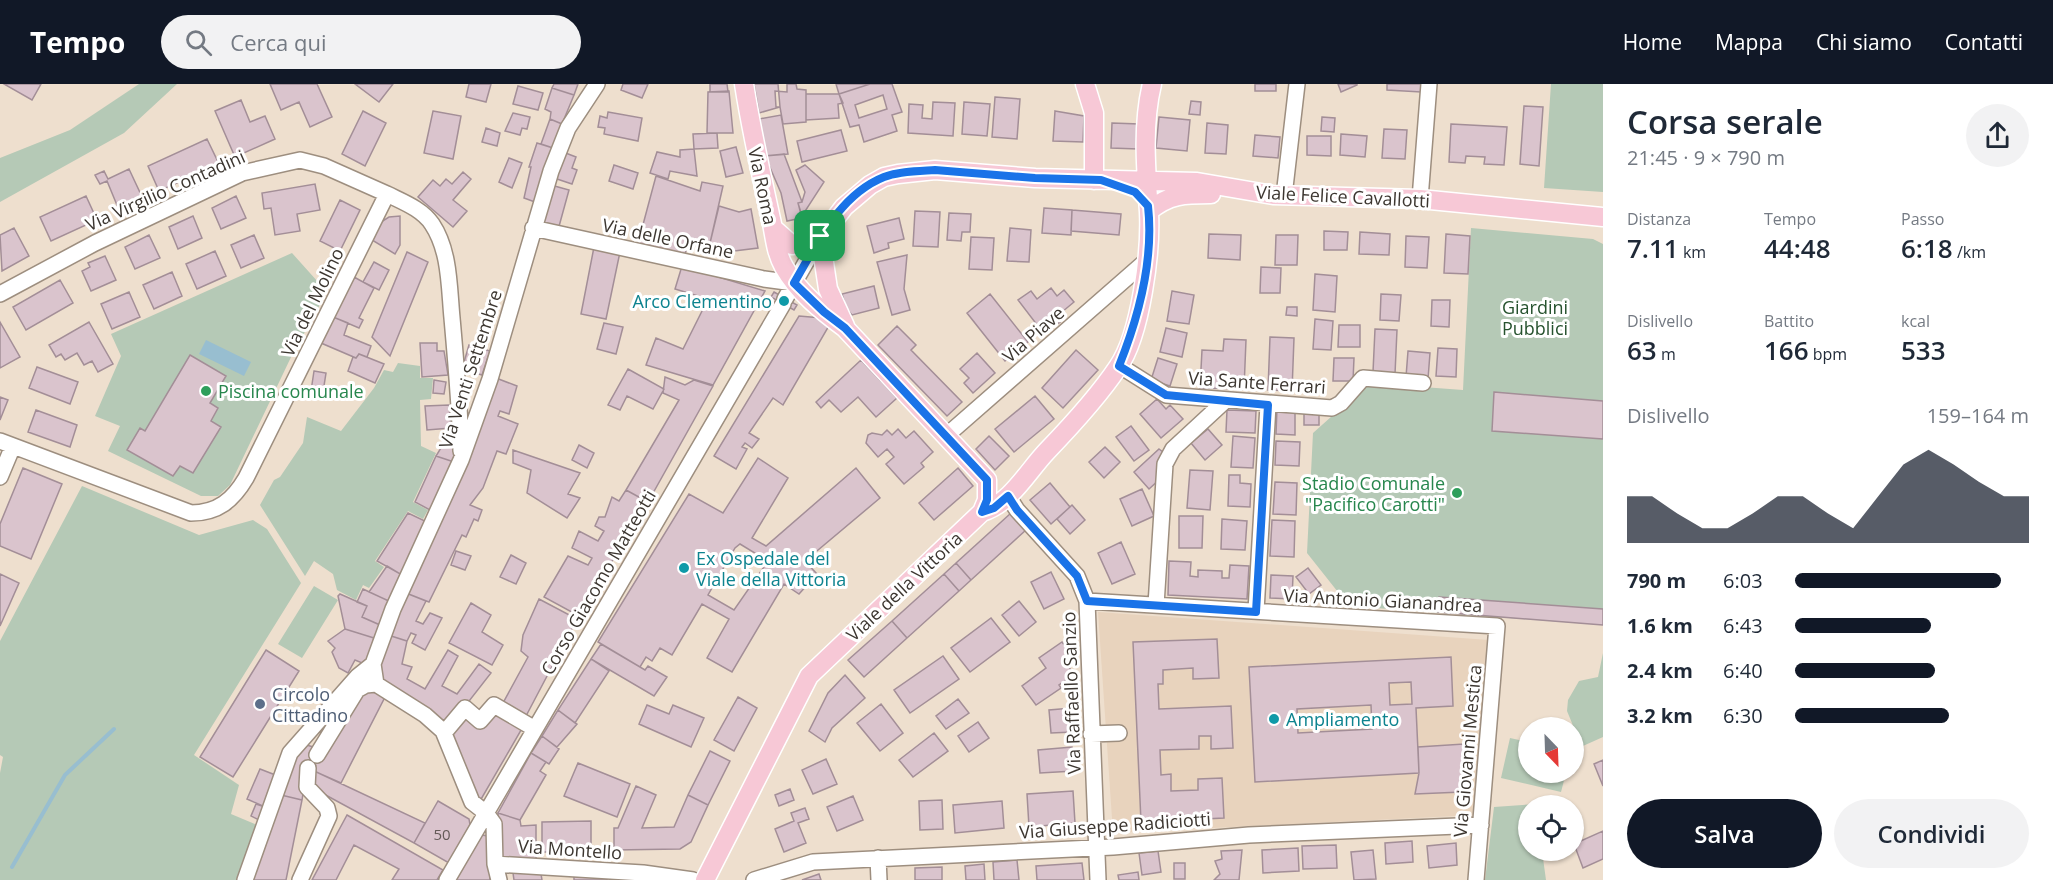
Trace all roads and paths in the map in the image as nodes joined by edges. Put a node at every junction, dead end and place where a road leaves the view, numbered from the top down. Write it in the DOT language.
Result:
graph roads {
  1 [pos="597,84"];
  2 [pos="744,84"];
  3 [pos="1084,84"];
  4 [pos="1152,84"];
  5 [pos="1296,84"];
  6 [pos="1429,84"];
  7 [pos="1146,179"];
  8 [pos="1098,180"];
  9 [pos="387,195"];
  10 [pos="1278,196"];
  11 [pos="1420,200"];
  12 [pos="1149,209"];
  13 [pos="1603,218"];
  14 [pos="533,228"];
  15 [pos="774,229"];
  16 [pos="819,238"];
  17 [pos="1146,261"];
  18 [pos="794,283"];
  19 [pos="0,294"];
  20 [pos="845,328"];
  21 [pos="1119,366"];
  22 [pos="1423,383"];
  23 [pos="1226,400"];
  24 [pos="1268,405"];
  25 [pos="946,436"];
  26 [pos="7,444"];
  27 [pos="461,460"];
  28 [pos="1025,474"];
  29 [pos="0,477"];
  30 [pos="987,480"];
  31 [pos="1008,496"];
  32 [pos="982,512"];
  33 [pos="1087,601"];
  34 [pos="1156,605"];
  35 [pos="1256,612"];
  36 [pos="1497,626"];
  37 [pos="373,664"];
  38 [pos="376,684"];
  39 [pos="535,729"];
  40 [pos="444,733"];
  41 [pos="1119,733"];
  42 [pos="1091,734"];
  43 [pos="316,755"];
  44 [pos="308,768"];
  45 [pos="486,813"];
  46 [pos="1481,825"];
  47 [pos="1097,848"];
  48 [pos="878,858"];
  49 [pos="495,864"];
  50 [pos="647,877"];
  51 [pos="245,880"];
  52 [pos="300,880"];
  53 [pos="447,880"];
  54 [pos="499,880"];
  55 [pos="693,880"];
  56 [pos="705,880"];
  57 [pos="754,880"];
  58 [pos="879,880"];
  59 [pos="1098,880"];
  60 [pos="1476,880"];
  1 -- 14 [label="street, Via Venti Settembre"];
  2 -- 15 [label="main road, Via Roma"];
  3 -- 8 [label="main road"];
  4 -- 7 [label="main road, Viale della Vittoria"];
  5 -- 10 [label="street"];
  6 -- 11 [label="street"];
  7 -- 8 [label="main road, Viale Felice Cavallotti"];
  7 -- 10 [label="main road, Viale Felice Cavallotti"];
  7 -- 12 [label="main road, Viale della Vittoria"];
  8 -- 12 [label="main road"];
  8 -- 16 [label="main road, Viale Felice Cavallotti"];
  9 -- 19 [label="street, Via Virgilio Contadini"];
  9 -- 26 [label="street, Via del Molino"];
  9 -- 27 [label="street"];
  10 -- 11 [label="main road, Viale Felice Cavallotti"];
  10 -- 12 [label="main road"];
  11 -- 13 [label="main road, Viale Felice Cavallotti"];
  12 -- 17 [label="main road, Viale della Vittoria"];
  14 -- 18 [label="street, Via delle Orfane"];
  14 -- 27 [label="street, Via Venti Settembre"];
  15 -- 16 [label="main road"];
  15 -- 18 [label="main road, Via Roma"];
  16 -- 18 [label="street, Viale Felice Cavallotti"];
  16 -- 20 [label="main road"];
  17 -- 21 [label="main road, Viale della Vittoria"];
  17 -- 25 [label="street, Via Piave"];
  18 -- 20 [label="main road, Via Roma"];
  18 -- 39 [label="street, Corso Giacomo Matteotti"];
  20 -- 25 [label="main road"];
  21 -- 23 [label="street, Via Sante Ferrari"];
  21 -- 28 [label="main road, Viale della Vittoria"];
  22 -- 24 [label="street, Via Sante Ferrari"];
  23 -- 24 [label="street, Via Sante Ferrari"];
  23 -- 34 [label="street"];
  24 -- 35 [label="street"];
  25 -- 30 [label="main road"];
  26 -- 29 [label="street"];
  27 -- 37 [label="street, Via Venti Settembre"];
  28 -- 30 [label="main road"];
  28 -- 31 [label="main road, Viale della Vittoria"];
  30 -- 32 [label="main road"];
  31 -- 32 [label="main road, Viale della Vittoria"];
  31 -- 33 [label="street, Via Raffaello Sanzio"];
  32 -- 56 [label="main road, Viale della Vittoria"];
  33 -- 34 [label="street, Via Antonio Gianandrea"];
  33 -- 42 [label="street, Via Raffaello Sanzio"];
  34 -- 35 [label="street, Via Antonio Gianandrea"];
  35 -- 36 [label="street, Via Antonio Gianandrea"];
  36 -- 46 [label="street, Via Giovanni Mestica"];
  37 -- 38 [label="street"];
  37 -- 51 [label="street"];
  38 -- 40 [label="street"];
  38 -- 43 [label="street"];
  39 -- 40 [label="street"];
  39 -- 45 [label="street, Corso Giacomo Matteotti"];
  40 -- 45 [label="street"];
  41 -- 42 [label="street"];
  42 -- 47 [label="street, Via Raffaello Sanzio"];
  44 -- 52 [label="street"];
  45 -- 49 [label="street"];
  45 -- 53 [label="street, Corso Giacomo Matteotti"];
  46 -- 47 [label="street, Via Giuseppe Radiciotti"];
  46 -- 60 [label="street, Via Giovanni Mestica"];
  47 -- 48 [label="street, Via Giuseppe Radiciotti"];
  47 -- 59 [label="street, Via Raffaello Sanzio"];
  48 -- 57 [label="street, Via Giuseppe Radiciotti"];
  48 -- 58 [label="street"];
  49 -- 50 [label="street, Via Montello"];
  49 -- 54 [label="street"];
  50 -- 55 [label="street, Via Montello"];
}
